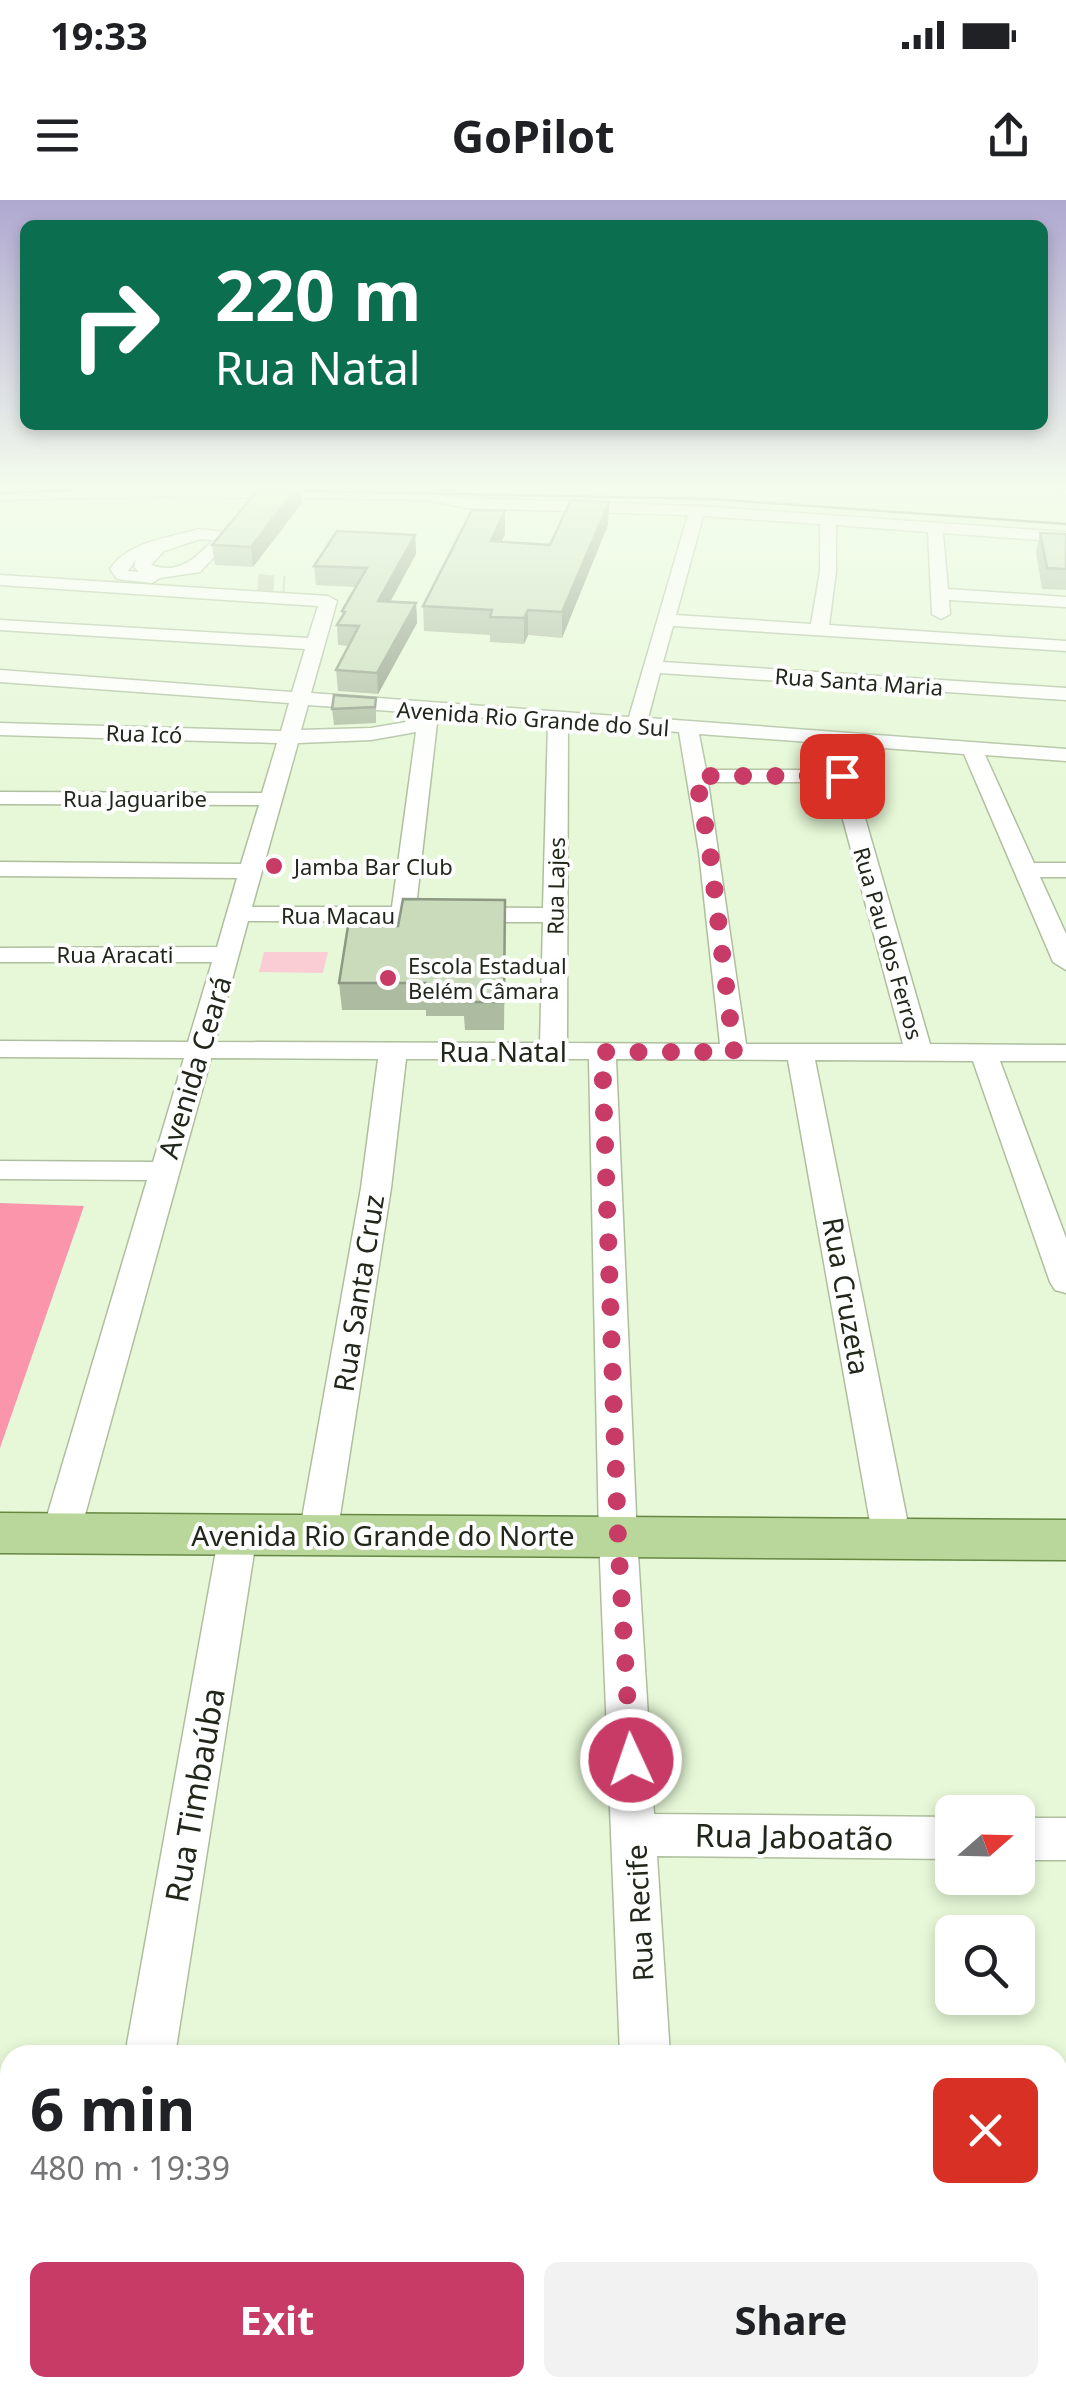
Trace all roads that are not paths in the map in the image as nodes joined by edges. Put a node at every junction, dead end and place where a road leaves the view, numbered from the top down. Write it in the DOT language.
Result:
graph roads {
  1 [pos="67,593"];
  2 [pos="203,593"];
  3 [pos="321,593"];
  4 [pos="672,593"];
  5 [pos="825,593"];
  6 [pos="942,594"];
  7 [pos="328,600"];
  8 [pos="1066,602"];
  9 [pos="664,620"];
  10 [pos="25,626"];
  11 [pos="819,630"];
  12 [pos="4,634"];
  13 [pos="940,638"];
  14 [pos="315,644"];
  15 [pos="1066,646"];
  16 [pos="652,668"];
  17 [pos="0,676"];
  18 [pos="1066,694"];
  19 [pos="300,701"];
  20 [pos="398,708"];
  21 [pos="428,717"];
  22 [pos="558,720"];
  23 [pos="636,725"];
  24 [pos="0,729"];
  25 [pos="688,729"];
  26 [pos="288,737"];
  27 [pos="832,739"];
  28 [pos="972,748"];
  29 [pos="1066,755"];
  30 [pos="696,776"];
  31 [pos="842,776"];
  32 [pos="0,798"];
  33 [pos="270,800"];
  34 [pos="0,869"];
  35 [pos="1024,870"];
  36 [pos="1066,870"];
  37 [pos="252,872"];
  38 [pos="241,914"];
  39 [pos="403,915"];
  40 [pos="554,915"];
  41 [pos="0,954"];
  42 [pos="229,954"];
  43 [pos="1064,954"];
  44 [pos="200,1049"];
  45 [pos="0,1050"];
  46 [pos="393,1050"];
  47 [pos="553,1052"];
  48 [pos="602,1052"];
  49 [pos="734,1052"];
  50 [pos="919,1053"];
  51 [pos="984,1053"];
  52 [pos="800,1054"];
  53 [pos="1066,1054"];
  54 [pos="0,1170"];
  55 [pos="162,1171"];
  56 [pos="1066,1282"];
  57 [pos="0,1533"];
  58 [pos="60,1533"];
  59 [pos="238,1534"];
  60 [pos="318,1535"];
  61 [pos="618,1538"];
  62 [pos="892,1539"];
  63 [pos="1066,1540"];
  64 [pos="635,1835"];
  65 [pos="935,1838"];
  66 [pos="1035,1838"];
  67 [pos="1066,1839"];
  68 [pos="152,2045"];
  69 [pos="645,2045"];
  1 -- 10 [label="street"];
  2 -- 7 [label="street"];
  3 -- 7 [label="street"];
  4 -- 9 [label="street"];
  5 -- 11 [label="street"];
  6 -- 8 [label="street"];
  6 -- 13 [label="street"];
  7 -- 14 [label="street, Avenida Ceará"];
  9 -- 11 [label="street"];
  9 -- 16 [label="street"];
  10 -- 12 [label="street"];
  10 -- 14 [label="street"];
  11 -- 13 [label="street"];
  13 -- 15 [label="street"];
  14 -- 19 [label="street, Avenida Ceará"];
  16 -- 18 [label="street, Rua Santa Maria"];
  16 -- 23 [label="street"];
  17 -- 19 [label="street, Avenida Rio Grande do Sul"];
  19 -- 20 [label="street, Avenida Rio Grande do Sul"];
  19 -- 26 [label="street, Avenida Ceará"];
  20 -- 21 [label="street, Avenida Rio Grande do Sul"];
  20 -- 26 [label="street, Rua Icó"];
  21 -- 22 [label="street, Avenida Rio Grande do Sul"];
  21 -- 39 [label="street"];
  22 -- 23 [label="street, Avenida Rio Grande do Sul"];
  22 -- 40 [label="street, Rua Lajes"];
  23 -- 25 [label="street, Avenida Rio Grande do Sul"];
  24 -- 26 [label="street, Rua Icó"];
  25 -- 27 [label="street, Avenida Rio Grande do Sul"];
  25 -- 30 [label="street"];
  26 -- 33 [label="street, Avenida Ceará"];
  27 -- 28 [label="street, Avenida Rio Grande do Sul"];
  27 -- 31 [label="street, Rua Pau dos Ferros"];
  28 -- 29 [label="street, Avenida Rio Grande do Sul"];
  28 -- 35 [label="street"];
  30 -- 31 [label="street"];
  30 -- 49 [label="street"];
  31 -- 50 [label="street, Rua Pau dos Ferros"];
  32 -- 33 [label="street, Rua Jaguaribe"];
  33 -- 37 [label="street, Avenida Ceará"];
  34 -- 37 [label="street"];
  35 -- 36 [label="street"];
  35 -- 43 [label="street"];
  37 -- 38 [label="street, Avenida Ceará"];
  38 -- 39 [label="street, Rua Macau"];
  38 -- 42 [label="street, Avenida Ceará"];
  39 -- 40 [label="street, Rua Macau"];
  40 -- 47 [label="street, Rua Lajes"];
  41 -- 42 [label="street, Rua Aracati"];
  42 -- 44 [label="street, Avenida Ceará"];
  44 -- 45 [label="street, Rua Natal"];
  44 -- 46 [label="street, Rua Natal"];
  44 -- 55 [label="street, Avenida Ceará"];
  46 -- 47 [label="street, Rua Natal"];
  46 -- 60 [label="street, Rua Santa Cruz"];
  47 -- 48 [label="street, Rua Natal"];
  48 -- 49 [label="street, Rua Natal"];
  48 -- 61 [label="street, Rua Recife"];
  49 -- 52 [label="street, Rua Natal"];
  50 -- 51 [label="street, Rua Natal"];
  50 -- 52 [label="street, Rua Natal"];
  51 -- 53 [label="street, Rua Natal"];
  51 -- 56 [label="street"];
  52 -- 62 [label="street, Rua Cruzeta"];
  54 -- 55 [label="street"];
  55 -- 58 [label="street, Avenida Ceará"];
  57 -- 58 [label="main road, Avenida Rio Grande do Norte"];
  58 -- 59 [label="main road, Avenida Rio Grande do Norte"];
  59 -- 60 [label="main road, Avenida Rio Grande do Norte"];
  59 -- 68 [label="street, Rua Timbaúba"];
  60 -- 61 [label="main road, Avenida Rio Grande do Norte"];
  61 -- 62 [label="main road, Avenida Rio Grande do Norte"];
  61 -- 64 [label="street, Rua Recife"];
  62 -- 63 [label="main road, Avenida Rio Grande do Norte"];
  64 -- 65 [label="street, Rua Jaboatão"];
  64 -- 69 [label="street, Rua Recife"];
  66 -- 67 [label="street"];
}
